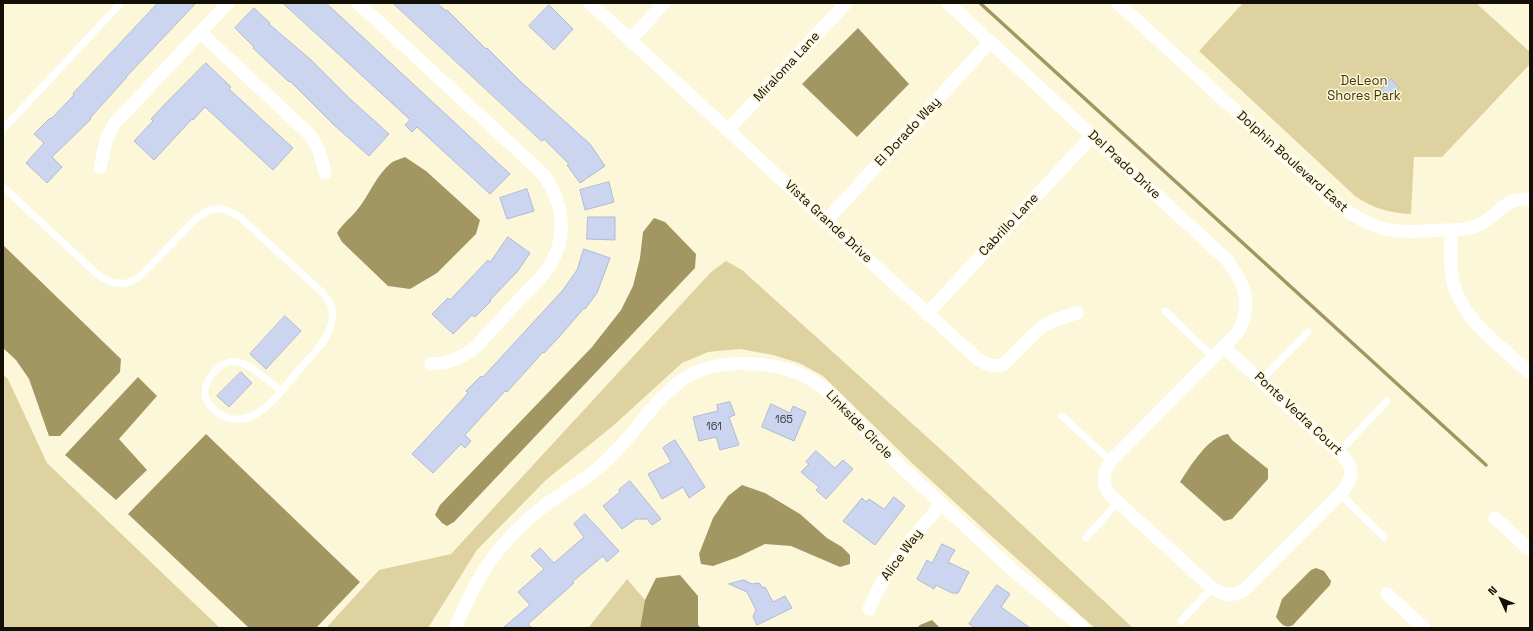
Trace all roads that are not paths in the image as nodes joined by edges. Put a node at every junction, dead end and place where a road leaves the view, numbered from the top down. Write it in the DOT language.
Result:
graph roads {
  1 [pos="121,3"];
  2 [pos="228,3"];
  3 [pos="358,3"];
  4 [pos="590,3"];
  5 [pos="664,3"];
  6 [pos="846,3"];
  7 [pos="948,3"];
  8 [pos="1118,3"];
  9 [pos="200,32"];
  10 [pos="630,40"];
  11 [pos="990,42"];
  12 [pos="3,129"];
  13 [pos="728,130"];
  14 [pos="1092,136"];
  15 [pos="100,167"];
  16 [pos="325,173"];
  17 [pos="3,187"];
  18 [pos="1530,200"];
  19 [pos="826,221"];
  20 [pos="1451,230"];
  21 [pos="1165,311"];
  22 [pos="1077,313"];
  23 [pos="928,314"];
  24 [pos="1308,332"];
  25 [pos="1224,347"];
  26 [pos="1214,358"];
  27 [pos="431,364"];
  28 [pos="1530,373"];
  29 [pos="1261,380"];
  30 [pos="280,390"];
  31 [pos="1388,401"];
  32 [pos="1062,416"];
  33 [pos="1339,452"];
  34 [pos="1111,461"];
  35 [pos="1340,494"];
  36 [pos="1118,502"];
  37 [pos="941,504"];
  38 [pos="1495,518"];
  39 [pos="1384,537"];
  40 [pos="1086,538"];
  41 [pos="1530,550"];
  42 [pos="1212,588"];
  43 [pos="1387,594"];
  44 [pos="869,609"];
  45 [pos="1181,621"];
  46 [pos="455,628"];
  47 [pos="1083,628"];
  48 [pos="1424,628"];
  1 -- 12 [label="lane"];
  2 -- 9 [label="street"];
  3 -- 27 [label="street"];
  4 -- 10 [label="street, Vista Grande Drive"];
  5 -- 10 [label="street"];
  6 -- 13 [label="street, Miraloma Lane"];
  7 -- 11 [label="street, Del Prado Drive"];
  8 -- 20 [label="street, Dolphin Boulevard East"];
  9 -- 15 [label="street"];
  9 -- 16 [label="street"];
  10 -- 13 [label="street, Vista Grande Drive"];
  11 -- 14 [label="street, Del Prado Drive"];
  11 -- 19 [label="street, El Dorado Way"];
  13 -- 19 [label="street, Vista Grande Drive"];
  14 -- 23 [label="street, Cabrillo Lane"];
  14 -- 25 [label="street, Del Prado Drive"];
  17 -- 30 [label="lane"];
  18 -- 20 [label="street, Dolphin Boulevard East"];
  19 -- 23 [label="street, Vista Grande Drive"];
  20 -- 28 [label="street"];
  21 -- 26 [label="lane"];
  22 -- 23 [label="street, Vista Grande Drive"];
  24 -- 29 [label="lane"];
  25 -- 26 [label="street, Ponte Vedra Court"];
  25 -- 29 [label="street, Ponte Vedra Court"];
  26 -- 34 [label="street, Ponte Vedra Court"];
  29 -- 33 [label="street, Ponte Vedra Court"];
  30 -- 30 [label="lane"];
  31 -- 33 [label="lane"];
  32 -- 34 [label="lane"];
  33 -- 35 [label="street, Ponte Vedra Court"];
  34 -- 36 [label="street, Ponte Vedra Court"];
  35 -- 39 [label="lane"];
  35 -- 42 [label="street, Ponte Vedra Court"];
  36 -- 40 [label="lane"];
  36 -- 42 [label="street, Ponte Vedra Court"];
  37 -- 44 [label="street, Alice Way"];
  37 -- 46 [label="street, Linkside Circle"];
  37 -- 47 [label="street, Linkside Circle"];
  38 -- 41 [label="street"];
  42 -- 45 [label="lane"];
  43 -- 48 [label="street"];
}
